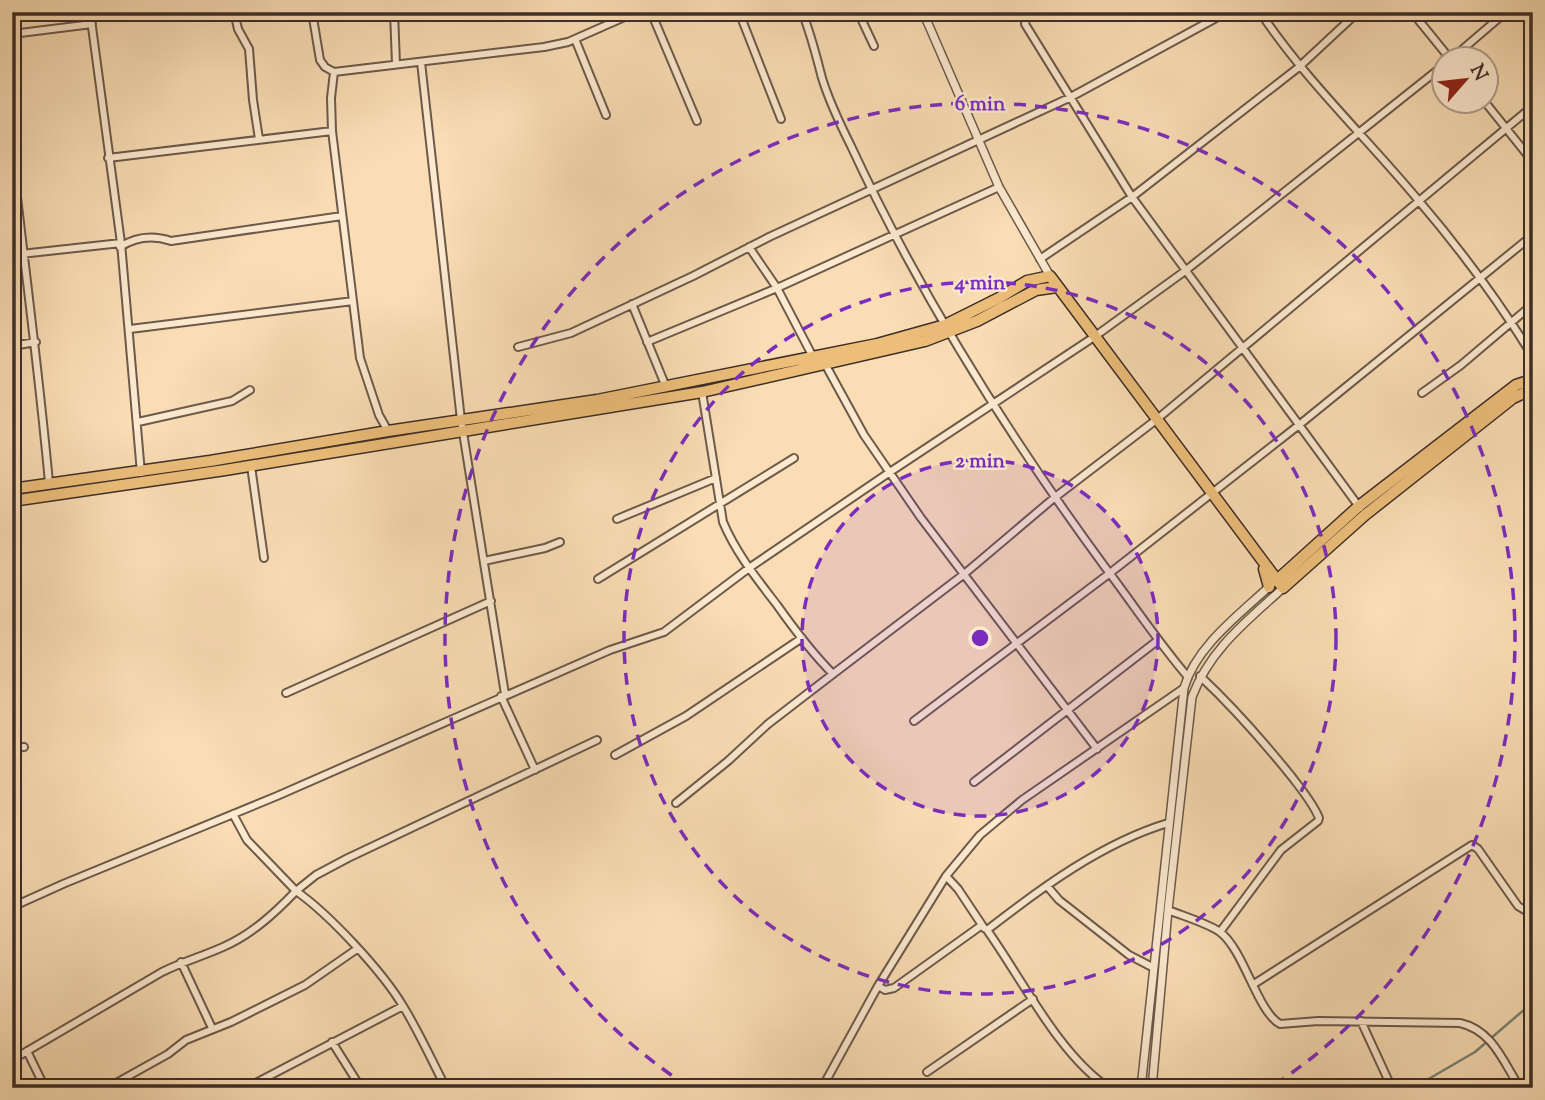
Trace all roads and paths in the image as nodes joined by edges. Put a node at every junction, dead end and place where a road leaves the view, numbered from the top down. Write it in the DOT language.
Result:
graph roads {
  1 [pos="90,12"];
  2 [pos="234,12"];
  3 [pos="312,12"];
  4 [pos="394,12"];
  5 [pos="636,12"];
  6 [pos="651,12"];
  7 [pos="739,12"];
  8 [pos="802,12"];
  9 [pos="858,12"];
  10 [pos="923,12"];
  11 [pos="1040,12"];
  12 [pos="1227,12"];
  13 [pos="1260,12"];
  14 [pos="1358,12"];
  15 [pos="1412,12"];
  16 [pos="1506,12"];
  17 [pos="92,24"];
  18 [pos="12,34"];
  19 [pos="575,39"];
  20 [pos="873,46"];
  21 [pos="1440,46"];
  22 [pos="1466,46"];
  23 [pos="421,62"];
  24 [pos="396,64"];
  25 [pos="1299,67"];
  26 [pos="334,72"];
  27 [pos="1430,76"];
  28 [pos="1069,98"];
  29 [pos="1533,106"];
  30 [pos="606,115"];
  31 [pos="1496,116"];
  32 [pos="781,119"];
  33 [pos="697,121"];
  34 [pos="1506,128"];
  35 [pos="332,131"];
  36 [pos="1359,132"];
  37 [pos="259,139"];
  38 [pos="979,139"];
  39 [pos="12,152"];
  40 [pos="108,158"];
  41 [pos="1533,162"];
  42 [pos="999,187"];
  43 [pos="872,190"];
  44 [pos="1132,197"];
  45 [pos="1420,202"];
  46 [pos="342,216"];
  47 [pos="1533,234"];
  48 [pos="895,235"];
  49 [pos="121,245"];
  50 [pos="749,247"];
  51 [pos="23,253"];
  52 [pos="12,255"];
  53 [pos="1040,259"];
  54 [pos="1185,271"];
  55 [pos="1050,276"];
  56 [pos="1478,277"];
  57 [pos="1057,287"];
  58 [pos="777,288"];
  59 [pos="353,301"];
  60 [pos="632,304"];
  61 [pos="1533,304"];
  62 [pos="1509,322"];
  63 [pos="130,329"];
  64 [pos="947,329"];
  65 [pos="1094,337"];
  66 [pos="36,342"];
  67 [pos="647,342"];
  68 [pos="12,345"];
  69 [pos="518,347"];
  70 [pos="1242,349"];
  71 [pos="1533,357"];
  72 [pos="819,360"];
  73 [pos="1533,373"];
  74 [pos="1529,383"];
  75 [pos="666,387"];
  76 [pos="250,390"];
  77 [pos="702,392"];
  78 [pos="1422,393"];
  79 [pos="1519,394"];
  80 [pos="1533,394"];
  81 [pos="994,403"];
  82 [pos="1156,420"];
  83 [pos="138,422"];
  84 [pos="462,425"];
  85 [pos="1299,425"];
  86 [pos="388,431"];
  87 [pos="794,458"];
  88 [pos="251,466"];
  89 [pos="890,472"];
  90 [pos="141,476"];
  91 [pos="716,478"];
  92 [pos="49,483"];
  93 [pos="12,489"];
  94 [pos="1211,493"];
  95 [pos="1054,498"];
  96 [pos="12,501"];
  97 [pos="720,503"];
  98 [pos="1362,510"];
  99 [pos="617,519"];
  100 [pos="560,541"];
  101 [pos="264,558"];
  102 [pos="484,561"];
  103 [pos="1262,561"];
  104 [pos="749,569"];
  105 [pos="1287,571"];
  106 [pos="1110,573"];
  107 [pos="963,575"];
  108 [pos="598,579"];
  109 [pos="1276,585"];
  110 [pos="491,601"];
  111 [pos="802,638"];
  112 [pos="1157,641"];
  113 [pos="1018,643"];
  114 [pos="833,674"];
  115 [pos="1200,676"];
  116 [pos="1188,677"];
  117 [pos="1184,688"];
  118 [pos="286,693"];
  119 [pos="503,695"];
  120 [pos="1068,709"];
  121 [pos="914,721"];
  122 [pos="597,740"];
  123 [pos="24,747"];
  124 [pos="12,748"];
  125 [pos="1097,749"];
  126 [pos="615,755"];
  127 [pos="535,770"];
  128 [pos="974,782"];
  129 [pos="676,803"];
  130 [pos="233,814"];
  131 [pos="1168,823"];
  132 [pos="946,876"];
  133 [pos="1047,886"];
  134 [pos="296,891"];
  135 [pos="12,906"];
  136 [pos="1168,910"];
  137 [pos="1533,915"];
  138 [pos="984,928"];
  139 [pos="1220,932"];
  140 [pos="357,949"];
  141 [pos="181,962"];
  142 [pos="1154,968"];
  143 [pos="1254,984"];
  144 [pos="878,986"];
  145 [pos="1033,999"];
  146 [pos="403,1006"];
  147 [pos="1361,1021"];
  148 [pos="212,1028"];
  149 [pos="332,1042"];
  150 [pos="27,1051"];
  151 [pos="12,1060"];
  152 [pos="927,1072"];
  153 [pos="1390,1084"];
  154 [pos="45,1088"];
  155 [pos="107,1088"];
  156 [pos="246,1088"];
  157 [pos="361,1088"];
  158 [pos="446,1088"];
  159 [pos="822,1088"];
  160 [pos="1109,1088"];
  161 [pos="1142,1088"];
  162 [pos="1152,1088"];
  163 [pos="1520,1088"];
  1 -- 17 [label="street"];
  2 -- 37 [label="street"];
  3 -- 26 [label="street"];
  4 -- 24 [label="street"];
  5 -- 19 [label="street"];
  6 -- 33 [label="street"];
  7 -- 32 [label="street"];
  8 -- 43 [label="street"];
  9 -- 20 [label="street"];
  10 -- 38 [label="street"];
  11 -- 28 [label="street"];
  12 -- 28 [label="street"];
  13 -- 25 [label="street"];
  14 -- 25 [label="street"];
  15 -- 21 [label="street"];
  16 -- 22 [label="street"];
  17 -- 18 [label="street"];
  17 -- 40 [label="street"];
  19 -- 23 [label="street"];
  19 -- 30 [label="street"];
  23 -- 24 [label="street"];
  23 -- 84 [label="street"];
  24 -- 26 [label="street"];
  25 -- 36 [label="street"];
  25 -- 44 [label="street"];
  26 -- 35 [label="street"];
  27 -- 36 [label="street"];
  28 -- 38 [label="street"];
  28 -- 44 [label="street"];
  29 -- 34 [label="street"];
  31 -- 34 [label="street"];
  34 -- 41 [label="street"];
  34 -- 45 [label="street"];
  35 -- 37 [label="street"];
  35 -- 46 [label="street"];
  36 -- 45 [label="street"];
  36 -- 54 [label="street"];
  37 -- 40 [label="street"];
  38 -- 42 [label="street"];
  38 -- 43 [label="street"];
  39 -- 51 [label="street"];
  40 -- 49 [label="street"];
  42 -- 48 [label="street"];
  42 -- 53 [label="street"];
  43 -- 48 [label="street"];
  43 -- 50 [label="street"];
  44 -- 53 [label="street"];
  44 -- 54 [label="street"];
  45 -- 56 [label="street"];
  45 -- 70 [label="street"];
  46 -- 49 [label="street"];
  46 -- 59 [label="street"];
  47 -- 56 [label="street"];
  48 -- 58 [label="street"];
  48 -- 64 [label="street"];
  49 -- 51 [label="street"];
  49 -- 63 [label="street"];
  50 -- 58 [label="street"];
  50 -- 60 [label="street"];
  51 -- 52 [label="street"];
  51 -- 66 [label="street"];
  53 -- 55 [label="street"];
  54 -- 65 [label="street"];
  54 -- 70 [label="street"];
  55 -- 57 [label="main road"];
  55 -- 64 [label="main road"];
  56 -- 62 [label="street"];
  56 -- 85 [label="street"];
  57 -- 64 [label="main road"];
  57 -- 65 [label="main road"];
  58 -- 67 [label="street"];
  58 -- 72 [label="street"];
  59 -- 63 [label="street"];
  59 -- 86 [label="street"];
  60 -- 67 [label="street"];
  60 -- 69 [label="street"];
  61 -- 62 [label="street"];
  62 -- 71 [label="street"];
  62 -- 78 [label="street"];
  63 -- 83 [label="street"];
  64 -- 72 [label="main road"];
  64 -- 81 [label="street"];
  65 -- 81 [label="street"];
  65 -- 82 [label="main road"];
  66 -- 68 [label="street"];
  66 -- 92 [label="street"];
  67 -- 75 [label="street"];
  70 -- 82 [label="street"];
  70 -- 85 [label="street"];
  72 -- 75 [label="main road"];
  72 -- 77 [label="main road"];
  72 -- 89 [label="street"];
  73 -- 74 [label="street"];
  74 -- 79 [label="street"];
  74 -- 98 [label="main road"];
  75 -- 84 [label="main road"];
  76 -- 83 [label="street"];
  77 -- 84 [label="main road"];
  77 -- 91 [label="street"];
  79 -- 80 [label="main road"];
  79 -- 98 [label="main road"];
  81 -- 89 [label="street"];
  81 -- 95 [label="street"];
  82 -- 94 [label="main road"];
  82 -- 95 [label="street"];
  83 -- 90 [label="street"];
  84 -- 86 [label="main road"];
  84 -- 88 [label="main road"];
  84 -- 102 [label="street"];
  85 -- 94 [label="street"];
  85 -- 98 [label="street"];
  86 -- 90 [label="main road"];
  87 -- 97 [label="street"];
  88 -- 90 [label="main road"];
  88 -- 101 [label="street"];
  89 -- 104 [label="street"];
  89 -- 107 [label="street"];
  90 -- 92 [label="main road"];
  90 -- 96 [label="main road"];
  91 -- 97 [label="street"];
  91 -- 99 [label="street"];
  92 -- 93 [label="main road"];
  94 -- 103 [label="main road"];
  94 -- 106 [label="street"];
  95 -- 106 [label="street"];
  95 -- 107 [label="street"];
  97 -- 104 [label="street"];
  97 -- 108 [label="street"];
  98 -- 105 [label="main road"];
  98 -- 109 [label="main road"];
  100 -- 102 [label="street"];
  102 -- 110 [label="street"];
  103 -- 105 [label="main road"];
  103 -- 109 [label="main road"];
  104 -- 111 [label="street"];
  104 -- 119 [label="street"];
  105 -- 109 [label="main road"];
  106 -- 112 [label="street"];
  106 -- 113 [label="street"];
  107 -- 113 [label="street"];
  107 -- 114 [label="street"];
  109 -- 115 [label="street"];
  109 -- 116 [label="street"];
  110 -- 118 [label="street"];
  110 -- 119 [label="street"];
  111 -- 114 [label="street"];
  111 -- 126 [label="street"];
  112 -- 116 [label="street"];
  112 -- 120 [label="street"];
  113 -- 120 [label="street"];
  113 -- 121 [label="street"];
  114 -- 129 [label="street"];
  115 -- 136 [label="street"];
  115 -- 139 [label="street"];
  116 -- 117 [label="street"];
  117 -- 125 [label="street"];
  117 -- 131 [label="street"];
  119 -- 127 [label="street"];
  119 -- 130 [label="street"];
  120 -- 125 [label="street"];
  120 -- 128 [label="street"];
  122 -- 127 [label="street"];
  123 -- 124 [label="street"];
  125 -- 132 [label="street"];
  127 -- 134 [label="street"];
  130 -- 134 [label="street"];
  130 -- 135 [label="street"];
  131 -- 133 [label="street"];
  131 -- 142 [label="street"];
  132 -- 138 [label="street"];
  132 -- 144 [label="street"];
  133 -- 138 [label="street"];
  133 -- 142 [label="street"];
  134 -- 140 [label="street"];
  134 -- 141 [label="street"];
  136 -- 139 [label="street"];
  136 -- 162 [label="street"];
  137 -- 143 [label="street"];
  138 -- 144 [label="street"];
  138 -- 145 [label="street"];
  139 -- 143 [label="street"];
  140 -- 146 [label="street"];
  140 -- 148 [label="street"];
  141 -- 148 [label="street"];
  141 -- 150 [label="street"];
  142 -- 161 [label="street"];
  143 -- 147 [label="street"];
  144 -- 159 [label="street"];
  145 -- 152 [label="street"];
  145 -- 160 [label="street"];
  146 -- 149 [label="street"];
  146 -- 158 [label="street"];
  147 -- 153 [label="street"];
  147 -- 163 [label="street"];
  148 -- 155 [label="street"];
  149 -- 156 [label="street"];
  149 -- 157 [label="street"];
  150 -- 151 [label="street"];
  150 -- 154 [label="street"];
}
